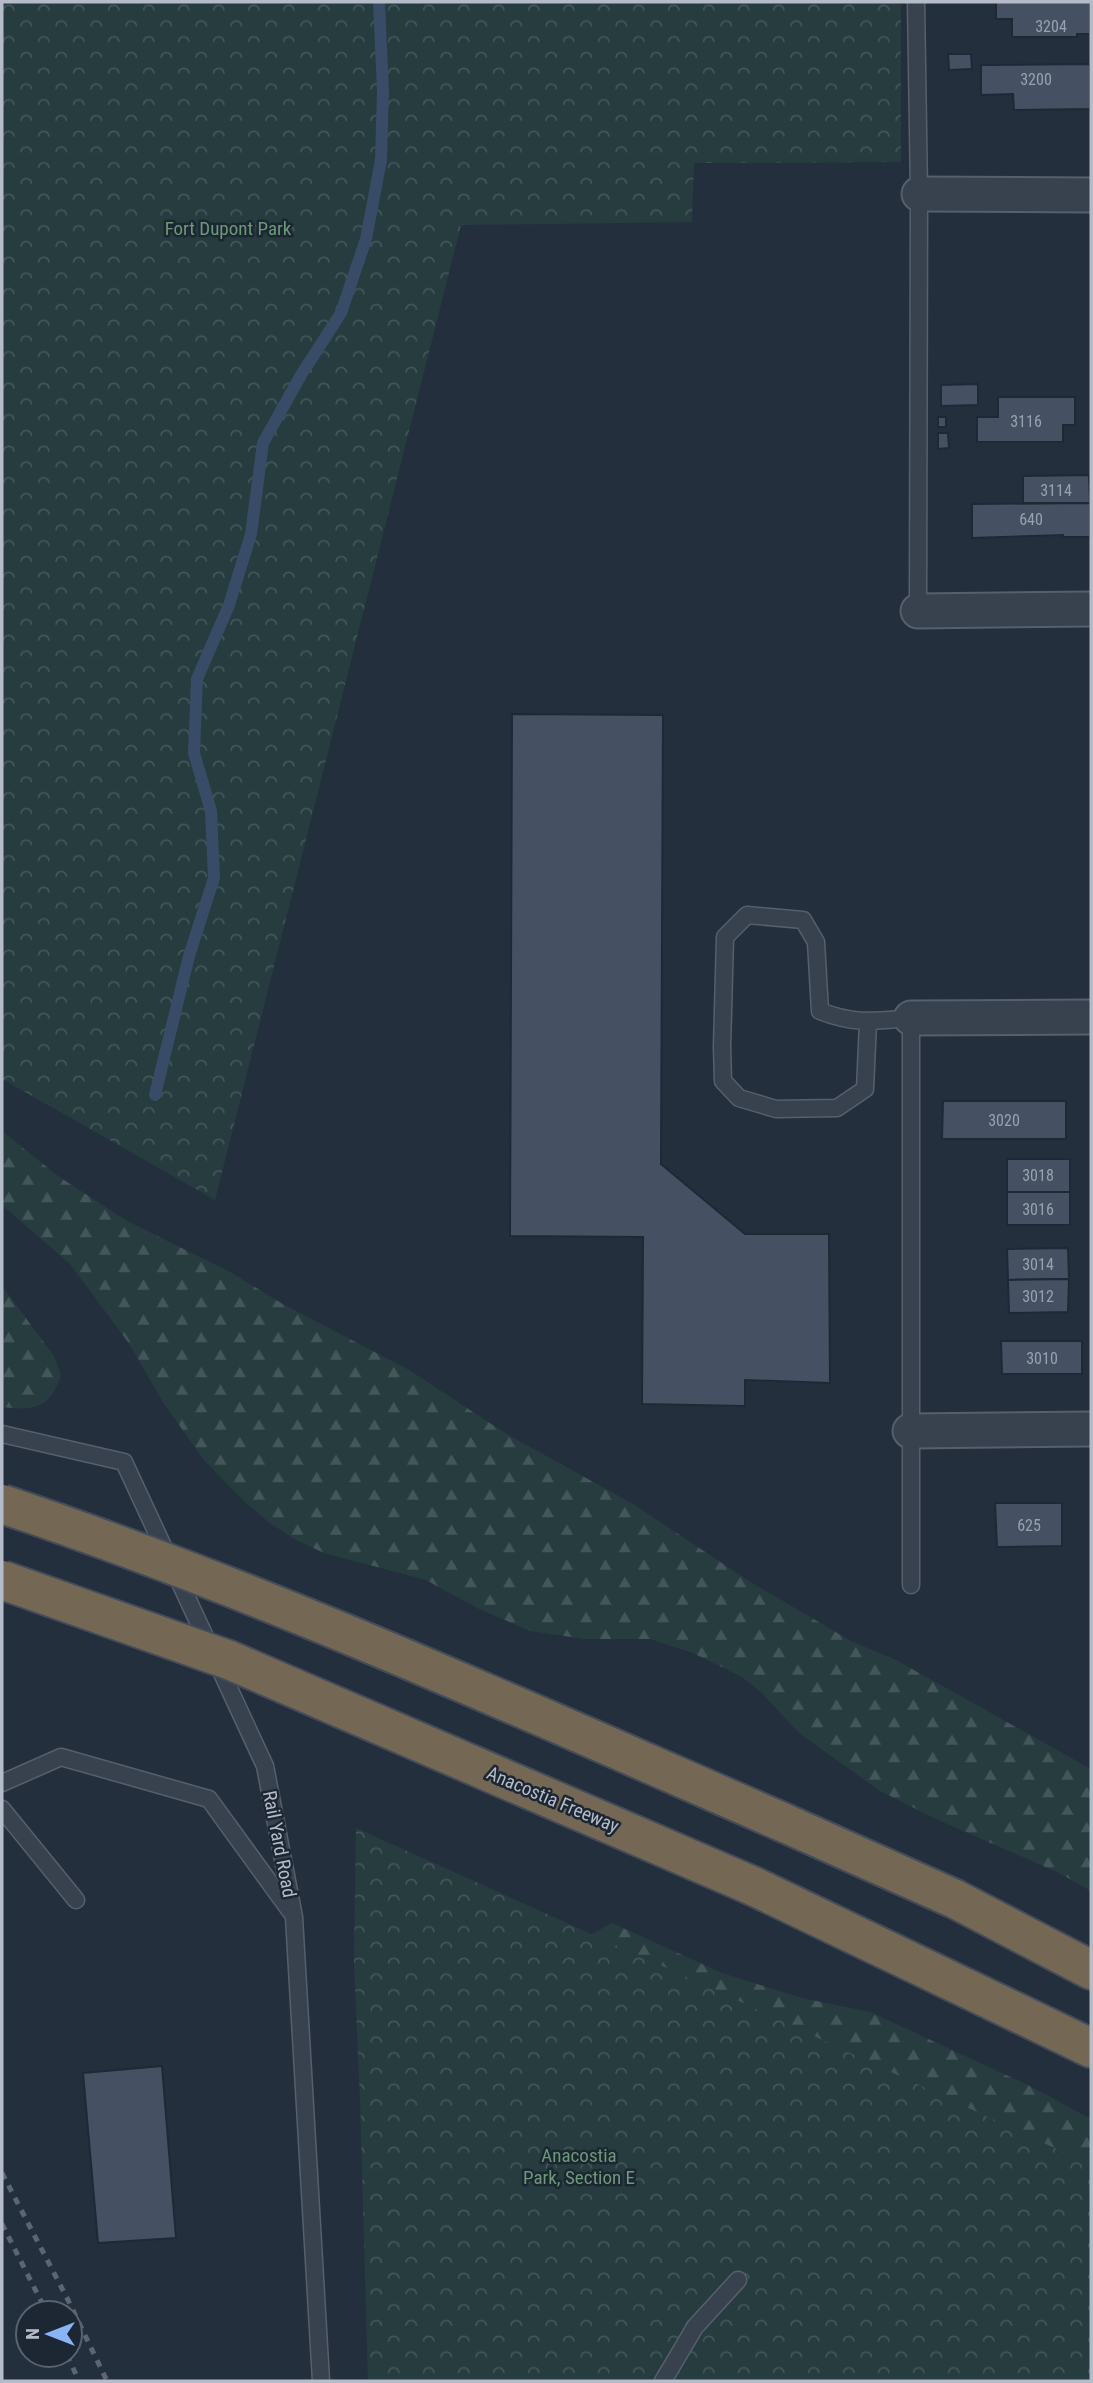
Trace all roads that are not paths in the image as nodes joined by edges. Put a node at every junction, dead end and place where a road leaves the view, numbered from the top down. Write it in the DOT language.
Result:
graph roads {
  1 [pos="916,2"];
  2 [pos="919,194"];
  3 [pos="1091,195"];
  4 [pos="1091,609"];
  5 [pos="918,611"];
  6 [pos="1091,1017"];
  7 [pos="911,1018"];
  8 [pos="868,1022"];
  9 [pos="1091,1429"];
  10 [pos="910,1431"];
  11 [pos="2,1434"];
  12 [pos="2,1504"];
  13 [pos="2,1580"];
  14 [pos="911,1585"];
  15 [pos="2,1783"];
  16 [pos="2,1809"];
  17 [pos="76,1900"];
  18 [pos="295,1917"];
  19 [pos="1091,1970"];
  20 [pos="1091,2048"];
  21 [pos="738,2280"];
  22 [pos="321,2381"];
  23 [pos="663,2381"];
  1 -- 2 [label="lane"];
  2 -- 3 [label="street"];
  2 -- 5 [label="lane"];
  4 -- 5 [label="street"];
  6 -- 7 [label="street"];
  7 -- 8 [label="lane"];
  7 -- 10 [label="lane"];
  8 -- 8 [label="lane"];
  9 -- 10 [label="street"];
  10 -- 14 [label="lane"];
  11 -- 18 [label="lane, Rail Yard Road"];
  12 -- 19 [label="highway, bridge"];
  13 -- 20 [label="highway, Anacostia Freeway, bridge"];
  15 -- 18 [label="lane"];
  16 -- 17 [label="lane"];
  18 -- 22 [label="lane, Rail Yard Road"];
  21 -- 23 [label="lane"];
}
